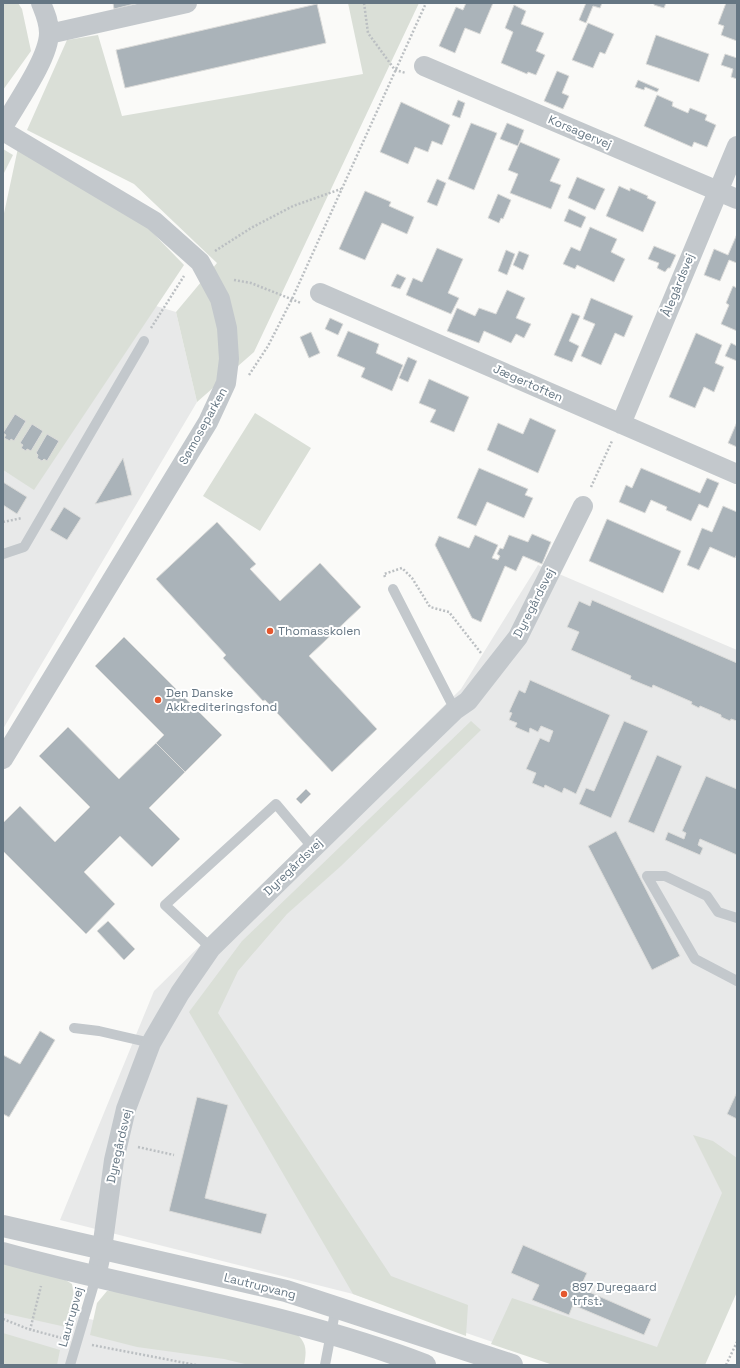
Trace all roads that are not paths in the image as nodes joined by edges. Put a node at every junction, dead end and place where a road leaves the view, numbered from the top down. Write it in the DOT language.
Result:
graph roads {
  1 [pos="41,3"];
  2 [pos="187,3"];
  3 [pos="49,34"];
  4 [pos="424,66"];
  5 [pos="3,127"];
  6 [pos="3,131"];
  7 [pos="737,146"];
  8 [pos="717,190"];
  9 [pos="737,198"];
  10 [pos="320,293"];
  11 [pos="144,341"];
  12 [pos="621,424"];
  13 [pos="737,474"];
  14 [pos="583,506"];
  15 [pos="3,554"];
  16 [pos="393,589"];
  17 [pos="456,710"];
  18 [pos="3,760"];
  19 [pos="313,848"];
  20 [pos="737,918"];
  21 [pos="211,948"];
  22 [pos="737,981"];
  23 [pos="74,1028"];
  24 [pos="151,1043"];
  25 [pos="3,1226"];
  26 [pos="102,1249"];
  27 [pos="3,1253"];
  28 [pos="96,1277"];
  29 [pos="336,1307"];
  30 [pos="331,1333"];
  31 [pos="70,1365"];
  32 [pos="325,1365"];
  33 [pos="425,1365"];
  34 [pos="512,1365"];
  1 -- 3 [label="street"];
  2 -- 3 [label="street"];
  3 -- 5 [label="street"];
  4 -- 8 [label="street, Korsagervej"];
  6 -- 18 [label="street, Sømoseparken"];
  7 -- 8 [label="street, Ålegårdsvej"];
  8 -- 9 [label="street, Korsagervej"];
  8 -- 12 [label="street, Ålegårdsvej"];
  10 -- 12 [label="street, Jægertoften"];
  11 -- 15 [label="lane"];
  12 -- 13 [label="street, Jægertoften"];
  14 -- 17 [label="street, Dyregårdsvej"];
  16 -- 17 [label="lane"];
  17 -- 19 [label="street, Dyregårdsvej"];
  19 -- 21 [label="street, Dyregårdsvej"];
  19 -- 21 [label="lane"];
  20 -- 22 [label="lane"];
  21 -- 24 [label="street, Dyregårdsvej"];
  23 -- 24 [label="lane"];
  24 -- 26 [label="street, Dyregårdsvej"];
  25 -- 26 [label="street, Lautrupvang"];
  26 -- 28 [label="street, Dyregårdsvej"];
  26 -- 29 [label="street, Lautrupvang"];
  27 -- 28 [label="street"];
  28 -- 30 [label="street"];
  28 -- 31 [label="lane, Lautrupvej"];
  29 -- 30 [label="lane"];
  29 -- 34 [label="street, Lautrupvang"];
  30 -- 32 [label="lane"];
  30 -- 33 [label="street"];
}
